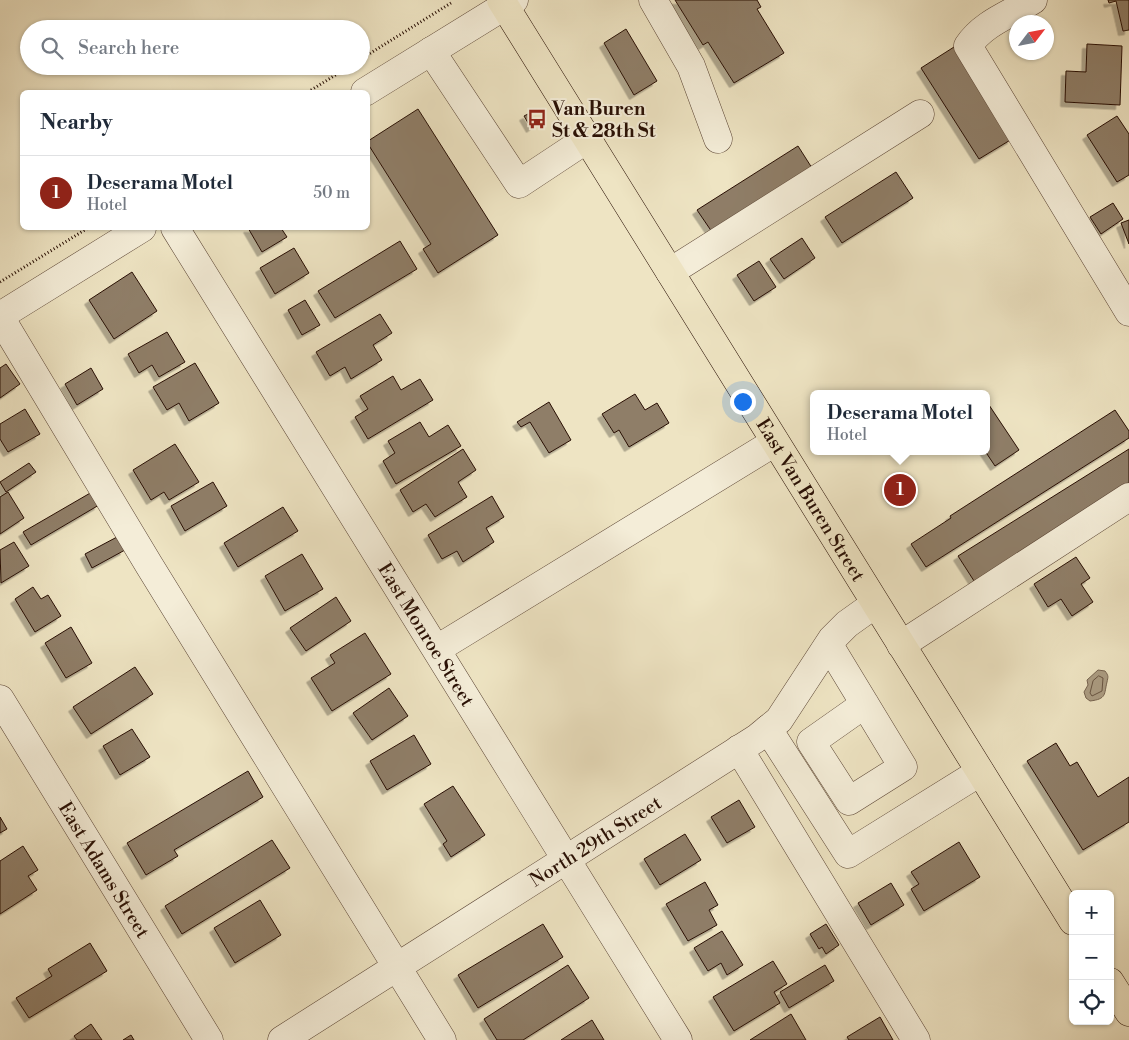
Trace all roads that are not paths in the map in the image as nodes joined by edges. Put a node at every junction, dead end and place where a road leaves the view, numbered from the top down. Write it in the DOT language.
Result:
graph roads {
  1 [pos="653,0"];
  2 [pos="1033,0"];
  3 [pos="507,2"];
  4 [pos="431,51"];
  5 [pos="367,90"];
  6 [pos="920,114"];
  7 [pos="587,139"];
  8 [pos="718,139"];
  9 [pos="139,230"];
  10 [pos="176,230"];
  11 [pos="670,272"];
  12 [pos="1129,312"];
  13 [pos="0,316"];
  14 [pos="775,442"];
  15 [pos="1129,497"];
  16 [pos="875,604"];
  17 [pos="829,645"];
  18 [pos="901,646"];
  19 [pos="437,649"];
  20 [pos="0,699"];
  21 [pos="865,704"];
  22 [pos="768,729"];
  23 [pos="739,749"];
  24 [pos="980,772"];
  25 [pos="567,859"];
  26 [pos="1069,915"];
  27 [pos="397,967"];
  28 [pos="1114,988"];
  29 [pos="1129,1012"];
  30 [pos="209,1040"];
  31 [pos="282,1040"];
  32 [pos="442,1040"];
  33 [pos="678,1040"];
  34 [pos="916,1040"];
  1 -- 8 [label="street"];
  2 -- 12 [label="street"];
  3 -- 4 [label="street"];
  3 -- 7 [label="main road, East Van Buren Street"];
  4 -- 5 [label="street"];
  4 -- 7 [label="street"];
  6 -- 11 [label="street"];
  7 -- 11 [label="main road, East Van Buren Street"];
  9 -- 13 [label="street"];
  10 -- 19 [label="street, East Monroe Street"];
  11 -- 14 [label="main road, East Van Buren Street"];
  13 -- 27 [label="street"];
  14 -- 16 [label="main road, East Van Buren Street"];
  14 -- 19 [label="street"];
  15 -- 18 [label="street"];
  16 -- 17 [label="street, North 29th Street"];
  16 -- 18 [label="main road, East Van Buren Street"];
  17 -- 21 [label="street"];
  17 -- 22 [label="street, North 29th Street"];
  18 -- 24 [label="main road, East Van Buren Street"];
  19 -- 25 [label="street, East Monroe Street"];
  20 -- 30 [label="street, East Adams Street"];
  22 -- 23 [label="street, North 29th Street"];
  22 -- 24 [label="street"];
  23 -- 25 [label="street, North 29th Street"];
  23 -- 34 [label="street"];
  24 -- 26 [label="main road, East Van Buren Street"];
  25 -- 27 [label="street, North 29th Street"];
  25 -- 33 [label="street, East Monroe Street"];
  27 -- 31 [label="street, North 29th Street"];
  27 -- 32 [label="street"];
  28 -- 29 [label="main road"];
}
